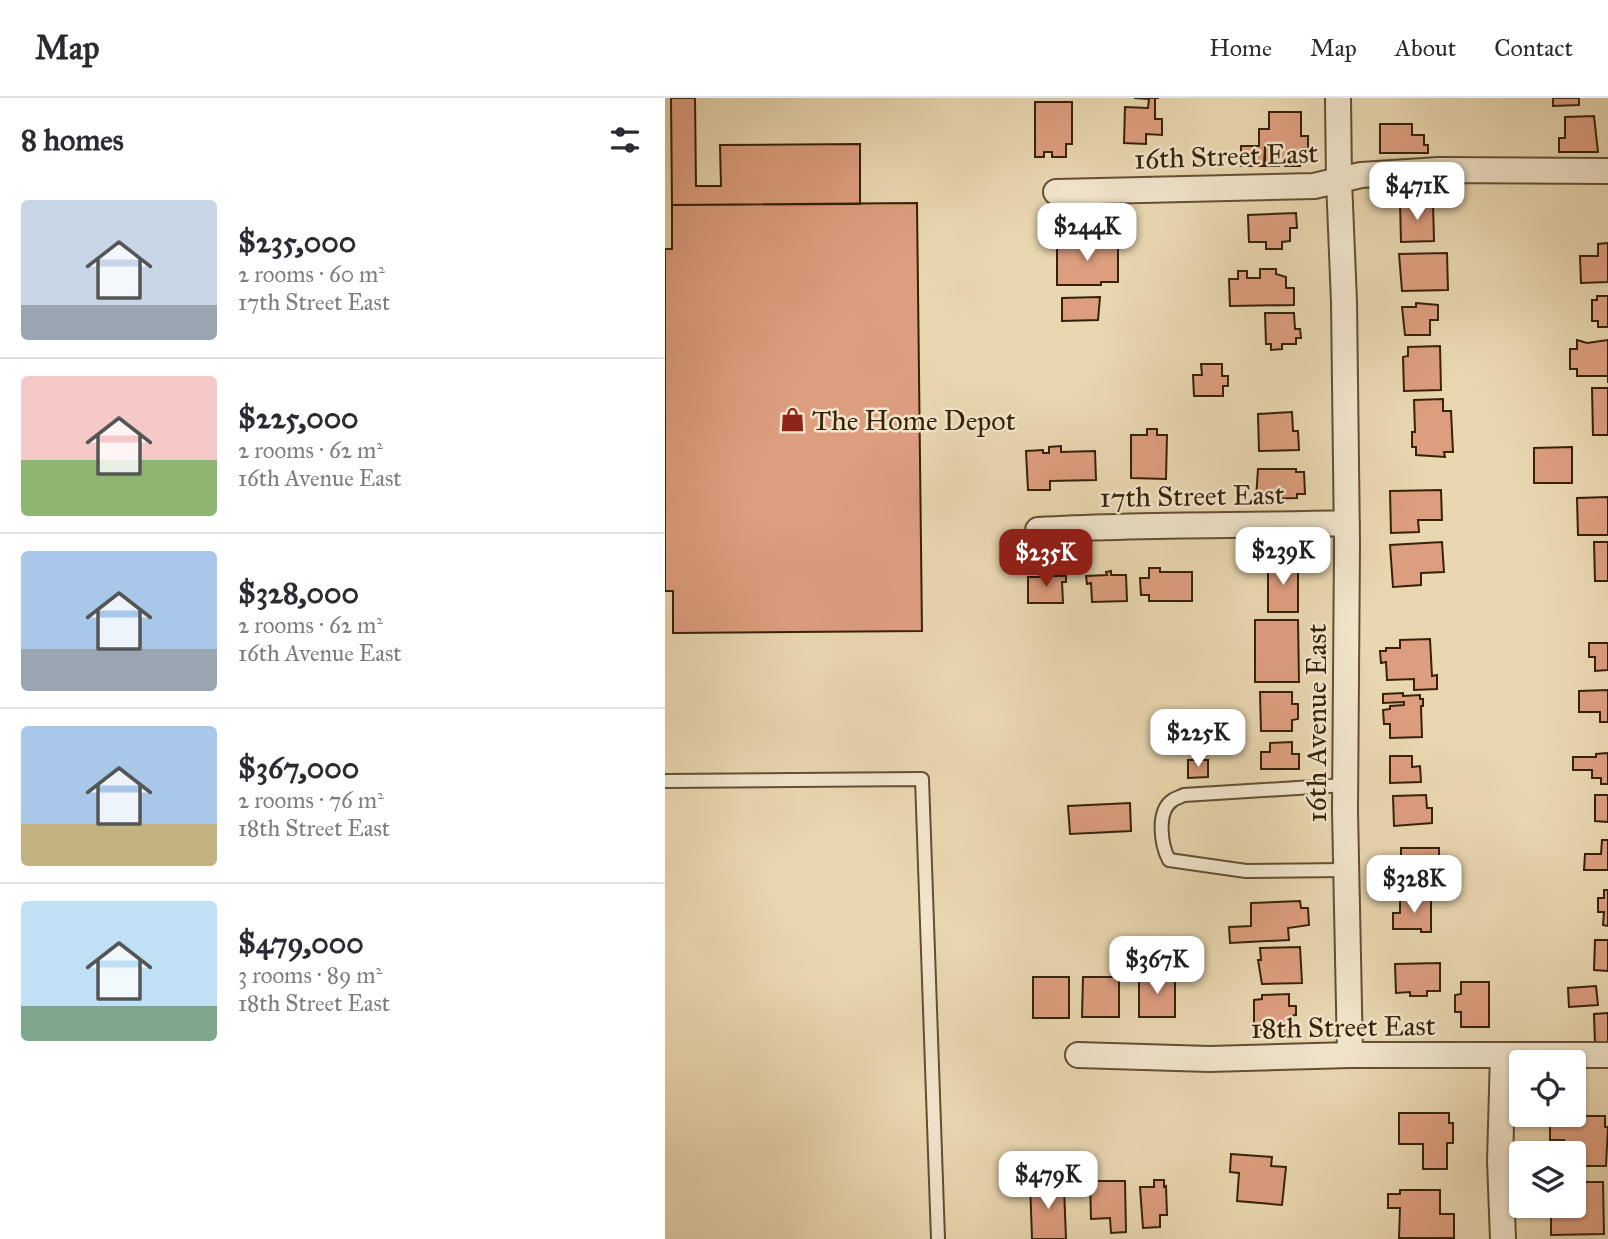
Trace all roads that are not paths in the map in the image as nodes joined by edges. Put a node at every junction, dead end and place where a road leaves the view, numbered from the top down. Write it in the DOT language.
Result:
graph roads {
  1 [pos="1338,98"];
  2 [pos="1608,171"];
  3 [pos="1339,180"];
  4 [pos="1056,192"];
  5 [pos="1347,523"];
  6 [pos="1038,530"];
  7 [pos="665,780"];
  8 [pos="1345,785"];
  9 [pos="1346,870"];
  10 [pos="1078,1055"];
  11 [pos="1350,1055"];
  12 [pos="1503,1055"];
  13 [pos="1608,1055"];
  14 [pos="938,1239"];
  15 [pos="1503,1239"];
  1 -- 3 [label="street, 16th Avenue East"];
  2 -- 3 [label="street, 16th Street East"];
  3 -- 4 [label="street, 16th Street East"];
  3 -- 5 [label="street, 16th Avenue East"];
  5 -- 6 [label="street, 17th Street East"];
  5 -- 8 [label="street, 16th Avenue East"];
  7 -- 14 [label="lane"];
  8 -- 9 [label="street, 16th Avenue East"];
  8 -- 9 [label="lane"];
  9 -- 11 [label="street, 16th Avenue East"];
  10 -- 11 [label="street, 18th Street East"];
  11 -- 12 [label="street, 18th Street East"];
  12 -- 13 [label="street, 18th Street East"];
  12 -- 15 [label="street"];
}
